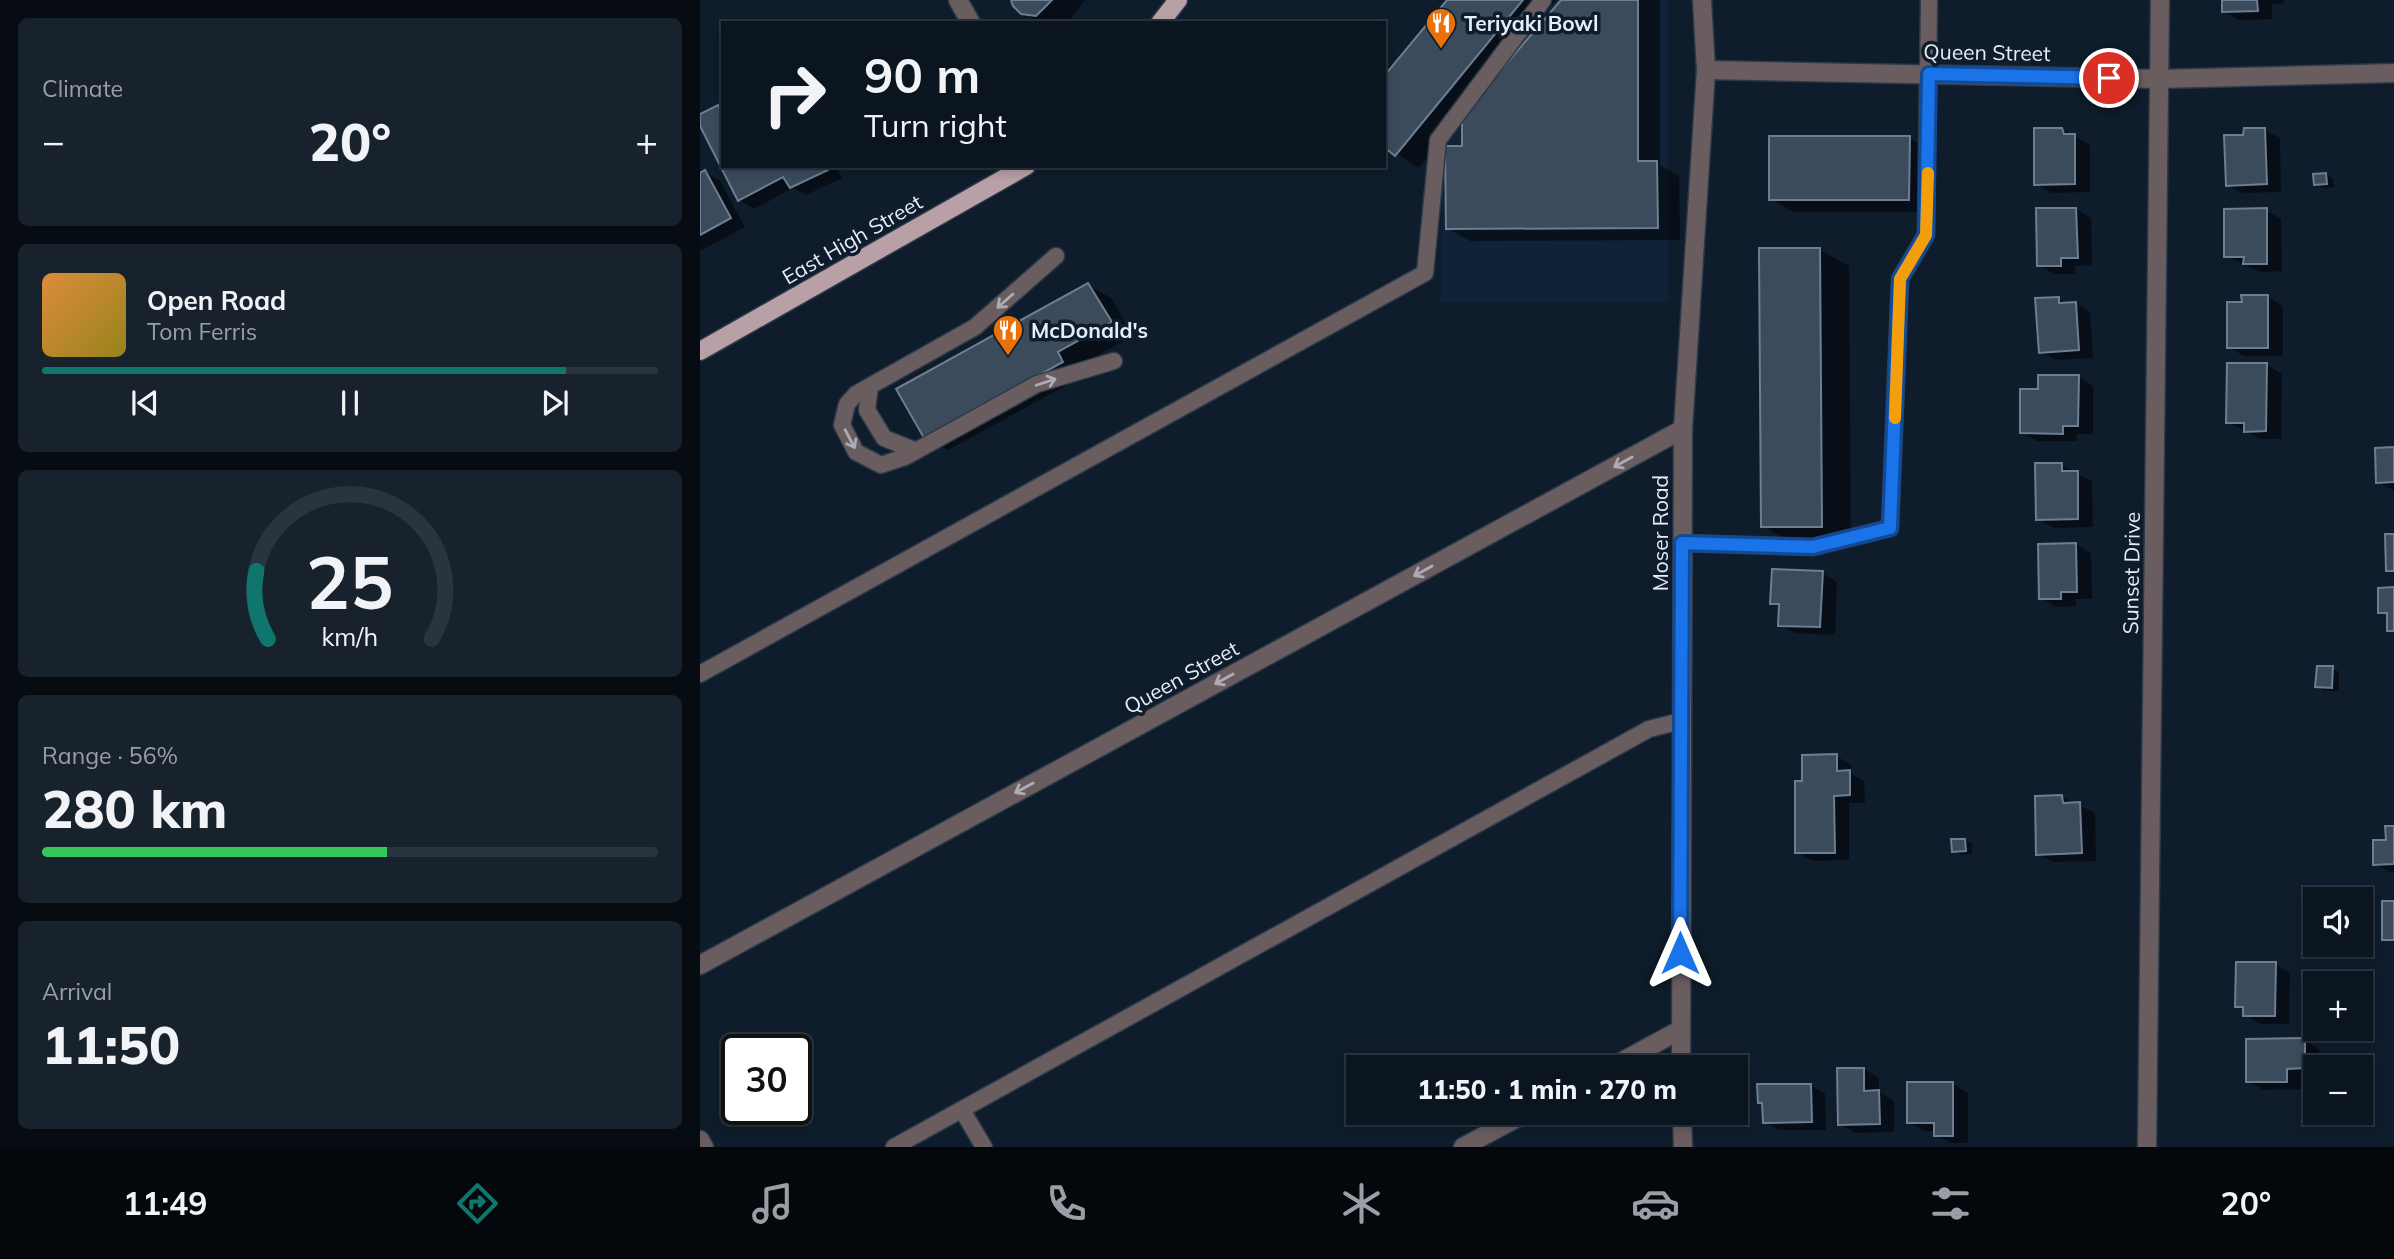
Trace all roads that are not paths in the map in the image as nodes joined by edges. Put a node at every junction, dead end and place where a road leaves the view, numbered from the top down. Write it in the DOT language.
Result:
graph roads {
  1 [pos="958,0"];
  2 [pos="1178,0"];
  3 [pos="1543,0"];
  4 [pos="1702,0"];
  5 [pos="1929,0"];
  6 [pos="2160,0"];
  7 [pos="970,21"];
  8 [pos="1162,21"];
  9 [pos="1706,70"];
  10 [pos="2394,73"];
  11 [pos="1929,74"];
  12 [pos="2160,79"];
  13 [pos="1022,168"];
  14 [pos="1056,256"];
  15 [pos="700,351"];
  16 [pos="1114,361"];
  17 [pos="870,386"];
  18 [pos="1683,429"];
  19 [pos="916,452"];
  20 [pos="1682,543"];
  21 [pos="700,674"];
  22 [pos="1681,721"];
  23 [pos="700,965"];
  24 [pos="1680,1030"];
  25 [pos="1634,1055"];
  26 [pos="1681,1055"];
  27 [pos="962,1110"];
  28 [pos="1504,1125"];
  29 [pos="1682,1125"];
  30 [pos="700,1140"];
  31 [pos="704,1147"];
  32 [pos="894,1147"];
  33 [pos="984,1147"];
  34 [pos="1463,1147"];
  35 [pos="1683,1147"];
  36 [pos="2147,1147"];
  1 -- 7 [label="street"];
  2 -- 8 [label="main road"];
  3 -- 21 [label="lane"];
  4 -- 9 [label="street, Moser Road"];
  5 -- 11 [label="lane"];
  6 -- 12 [label="street, Sunset Drive"];
  9 -- 11 [label="street, Queen Street"];
  9 -- 18 [label="street, Moser Road"];
  10 -- 12 [label="street, Queen Street"];
  11 -- 12 [label="street, Queen Street"];
  11 -- 20 [label="lane"];
  12 -- 36 [label="street, Sunset Drive"];
  13 -- 15 [label="main road, East High Street"];
  14 -- 17 [label="lane, one-way"];
  19 -- 16 [label="lane, one-way"];
  17 -- 19 [label="lane"];
  17 -- 19 [label="lane, one-way"];
  18 -- 20 [label="street, Moser Road"];
  18 -- 23 [label="street, Queen Street, one-way"];
  20 -- 22 [label="street, Moser Road"];
  22 -- 24 [label="street, Moser Road"];
  22 -- 27 [label="lane"];
  24 -- 25 [label="street"];
  24 -- 26 [label="street, Moser Road"];
  27 -- 32 [label="lane"];
  27 -- 33 [label="lane"];
  28 -- 34 [label="street"];
  29 -- 35 [label="street"];
  30 -- 31 [label="street"];
}
